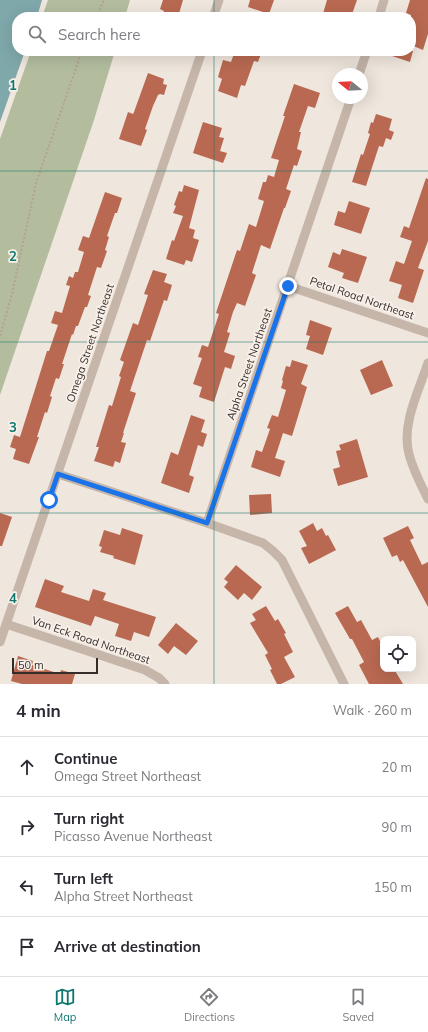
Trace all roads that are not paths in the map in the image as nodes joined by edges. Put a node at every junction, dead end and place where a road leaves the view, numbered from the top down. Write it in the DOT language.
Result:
graph roads {
  1 [pos="219,0"];
  2 [pos="384,0"];
  3 [pos="215,12"];
  4 [pos="380,12"];
  5 [pos="200,56"];
  6 [pos="365,56"];
  7 [pos="362,68"];
  8 [pos="349,104"];
  9 [pos="288,286"];
  10 [pos="428,333"];
  11 [pos="428,362"];
  12 [pos="58,474"];
  13 [pos="428,499"];
  14 [pos="207,523"];
  15 [pos="6,624"];
  16 [pos="0,642"];
  17 [pos="165,684"];
  18 [pos="344,684"];
  1 -- 3 [label="street"];
  2 -- 4 [label="street"];
  5 -- 12 [label="street, Omega Street Northeast"];
  6 -- 7 [label="street"];
  8 -- 9 [label="street, Alpha Street Northeast"];
  9 -- 10 [label="street, Petal Road Northeast"];
  9 -- 14 [label="street, Alpha Street Northeast"];
  11 -- 13 [label="street"];
  12 -- 14 [label="street"];
  12 -- 15 [label="street, Omega Street Northeast"];
  14 -- 18 [label="street"];
  15 -- 16 [label="street, Omega Street Northeast"];
  15 -- 17 [label="street, Van Eck Road Northeast"];
}
